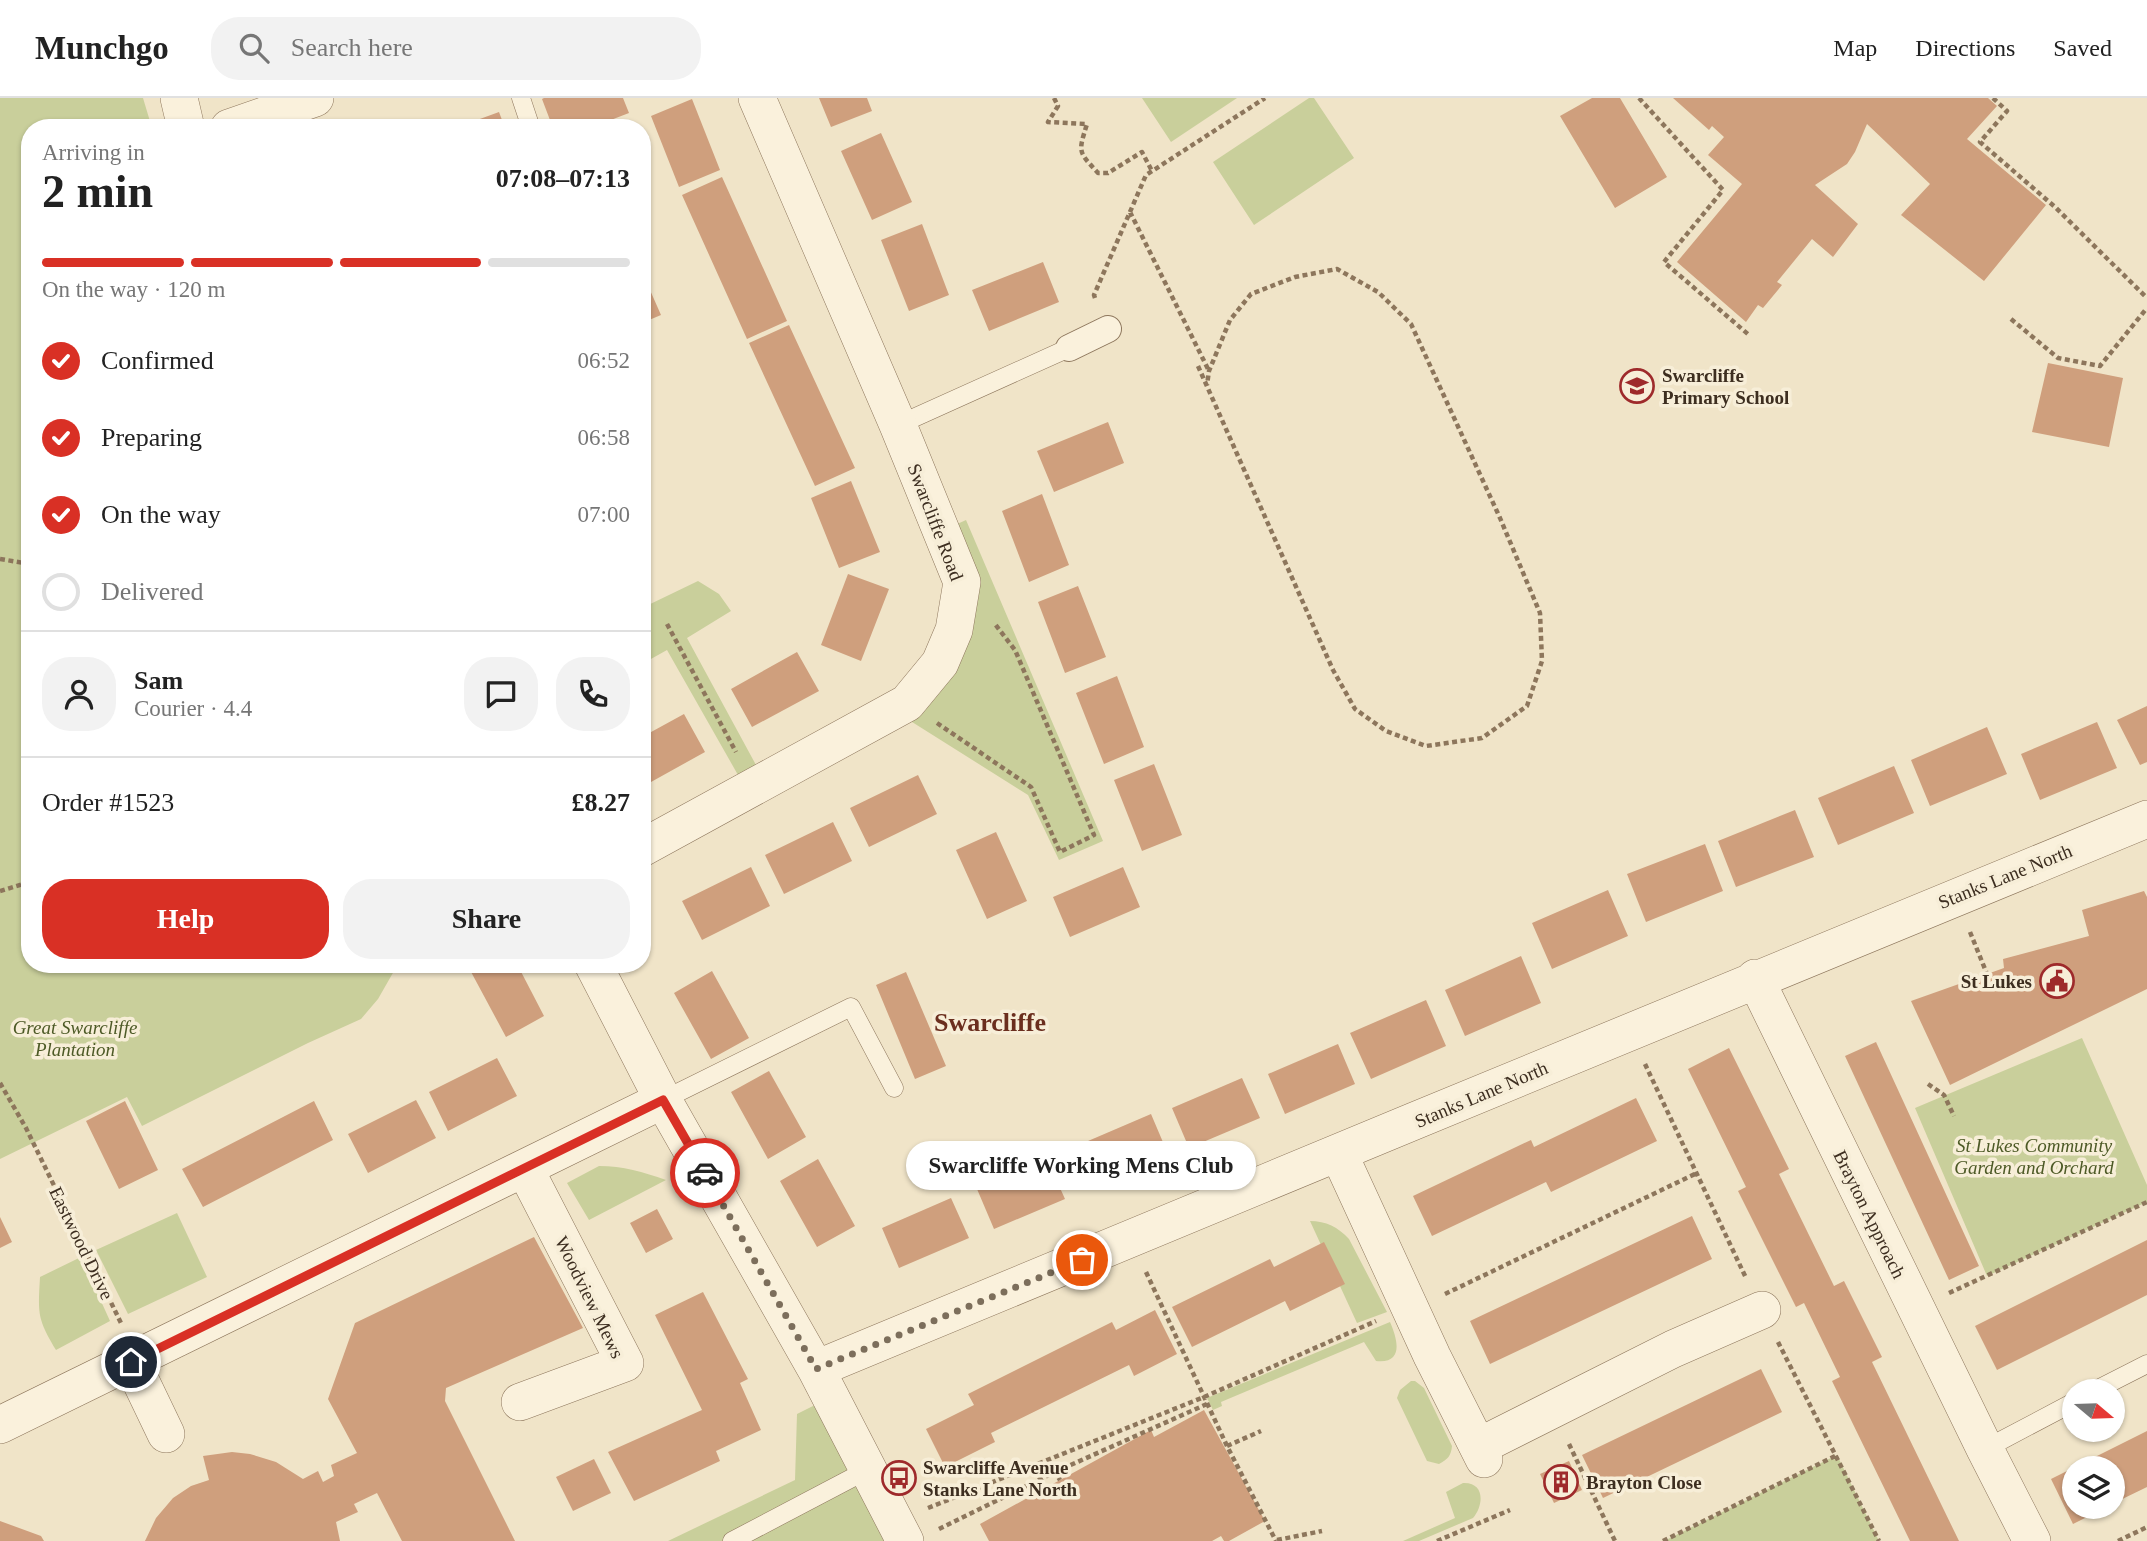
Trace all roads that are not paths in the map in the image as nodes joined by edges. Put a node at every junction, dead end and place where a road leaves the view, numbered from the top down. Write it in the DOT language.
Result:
graph roads {
  1 [pos="179,98"];
  2 [pos="315,98"];
  3 [pos="521,98"];
  4 [pos="757,98"];
  5 [pos="184,119"];
  6 [pos="255,119"];
  7 [pos="528,119"];
  8 [pos="1108,329"];
  9 [pos="1069,348"];
  10 [pos="898,425"];
  11 [pos="2147,819"];
  12 [pos="651,843"];
  13 [pos="598,973"];
  14 [pos="1755,978"];
  15 [pos="894,1088"];
  16 [pos="663,1100"];
  17 [pos="1339,1154"];
  18 [pos="525,1169"];
  19 [pos="1762,1310"];
  20 [pos="135,1360"];
  21 [pos="2147,1364"];
  22 [pos="816,1369"];
  23 [pos="2118,1379"];
  24 [pos="520,1402"];
  25 [pos="2062,1408"];
  26 [pos="0,1425"];
  27 [pos="166,1434"];
  28 [pos="1985,1449"];
  29 [pos="869,1469"];
  30 [pos="911,1531"];
  31 [pos="732,1541"];
  32 [pos="2032,1541"];
  1 -- 5 [label="street"];
  2 -- 6 [label="street"];
  3 -- 7 [label="lane"];
  4 -- 10 [label="street, Swarcliffe Road"];
  8 -- 9 [label="street"];
  9 -- 10 [label="lane"];
  10 -- 12 [label="street, Swarcliffe Road"];
  11 -- 14 [label="street, Stanks Lane North"];
  13 -- 16 [label="street"];
  14 -- 17 [label="street, Stanks Lane North"];
  14 -- 28 [label="street, Brayton Approach"];
  15 -- 16 [label="lane"];
  16 -- 18 [label="street"];
  16 -- 22 [label="street"];
  17 -- 19 [label="street"];
  17 -- 22 [label="street, Stanks Lane North"];
  18 -- 20 [label="street"];
  18 -- 24 [label="street, Woodview Mews"];
  20 -- 26 [label="street"];
  20 -- 27 [label="street"];
  21 -- 23 [label="lane"];
  22 -- 29 [label="street"];
  25 -- 28 [label="lane"];
  28 -- 32 [label="street, Brayton Approach"];
  29 -- 30 [label="street"];
  29 -- 31 [label="lane"];
}
